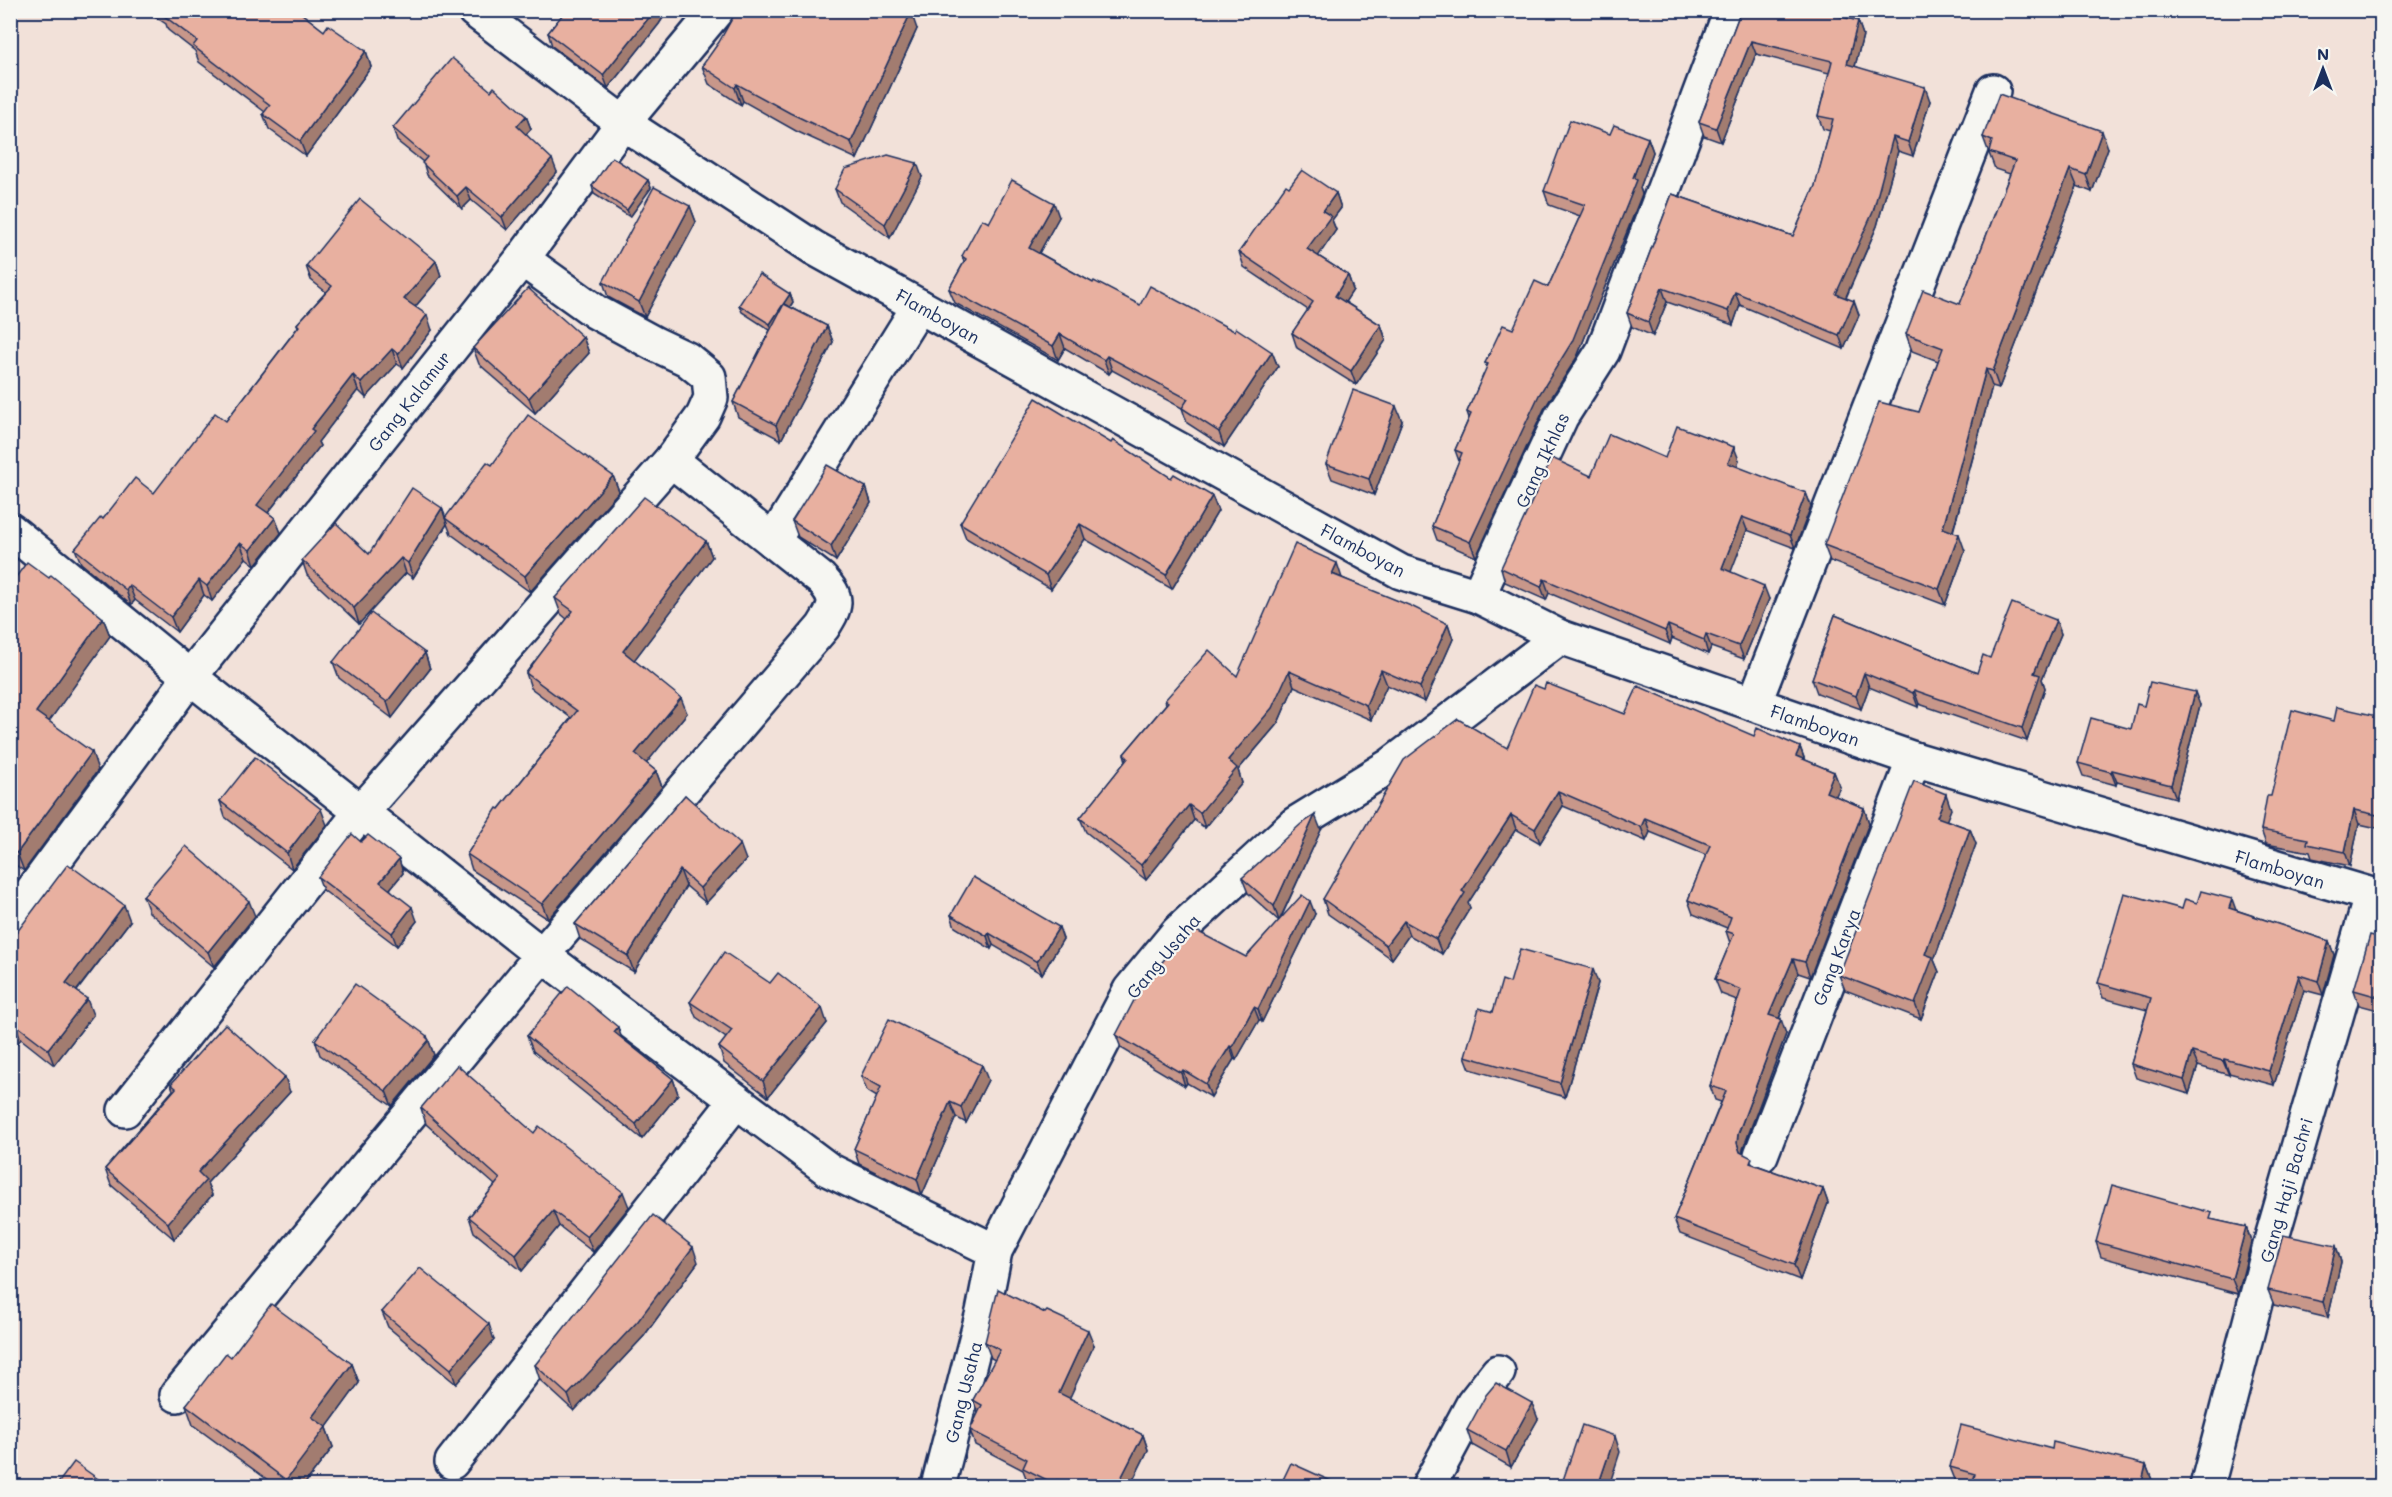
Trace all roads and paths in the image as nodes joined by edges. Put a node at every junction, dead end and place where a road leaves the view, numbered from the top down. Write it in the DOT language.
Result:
graph roads {
  1 [pos="474,10"];
  2 [pos="717,10"];
  3 [pos="1731,10"];
  4 [pos="1993,90"];
  5 [pos="623,123"];
  6 [pos="522,259"];
  7 [pos="919,306"];
  8 [pos="671,460"];
  9 [pos="10,530"];
  10 [pos="773,541"];
  11 [pos="1478,596"];
  12 [pos="1560,637"];
  13 [pos="190,677"];
  14 [pos="1754,704"];
  15 [pos="1914,759"];
  16 [pos="361,812"];
  17 [pos="2377,897"];
  18 [pos="10,921"];
  19 [pos="542,955"];
  20 [pos="736,1101"];
  21 [pos="125,1110"];
  22 [pos="1761,1155"];
  23 [pos="995,1251"];
  24 [pos="1498,1372"];
  25 [pos="177,1395"];
  26 [pos="452,1462"];
  27 [pos="948,1483"];
  28 [pos="1429,1486"];
  29 [pos="2207,1486"];
  1 -- 5 [label="street, Flamboyan"];
  2 -- 5 [label="street, Gang Kalamur"];
  3 -- 11 [label="street, Gang Ikhlas"];
  4 -- 14 [label="street"];
  5 -- 6 [label="street, Gang Kalamur"];
  5 -- 7 [label="street, Flamboyan"];
  6 -- 8 [label="street"];
  6 -- 13 [label="street, Gang Kalamur"];
  7 -- 10 [label="street"];
  7 -- 11 [label="street, Flamboyan"];
  8 -- 10 [label="street"];
  8 -- 16 [label="street"];
  9 -- 13 [label="street"];
  10 -- 19 [label="street"];
  11 -- 12 [label="street, Flamboyan"];
  12 -- 14 [label="street, Flamboyan"];
  12 -- 23 [label="street, Gang Usaha"];
  13 -- 16 [label="street"];
  13 -- 18 [label="street, Gang Kalamur"];
  14 -- 15 [label="street, Flamboyan"];
  15 -- 17 [label="street, Flamboyan"];
  15 -- 22 [label="street, Gang Karya"];
  16 -- 19 [label="street"];
  16 -- 21 [label="street"];
  17 -- 29 [label="street, Gang Haji Bachri"];
  19 -- 20 [label="street"];
  19 -- 25 [label="street"];
  20 -- 23 [label="street"];
  20 -- 26 [label="street"];
  23 -- 27 [label="street, Gang Usaha"];
  24 -- 28 [label="street"];
}
